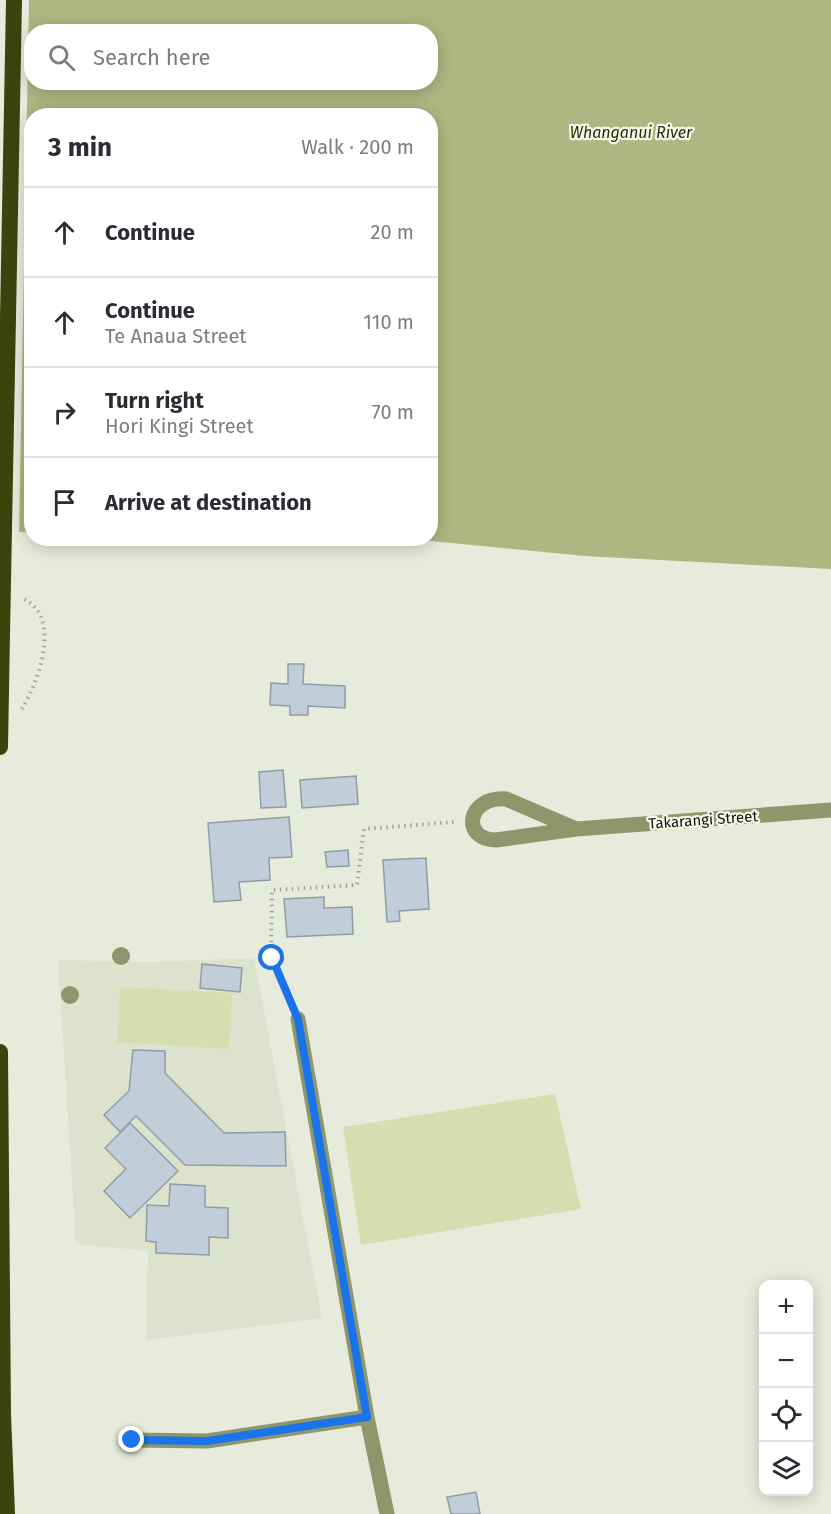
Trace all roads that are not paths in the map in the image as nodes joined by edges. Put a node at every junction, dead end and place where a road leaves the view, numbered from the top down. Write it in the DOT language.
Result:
graph roads {
  1 [pos="14,0"];
  2 [pos="0,747"];
  3 [pos="831,810"];
  4 [pos="576,829"];
  5 [pos="298,1019"];
  6 [pos="0,1052"];
  7 [pos="367,1417"];
  8 [pos="132,1440"];
  9 [pos="7,1514"];
  10 [pos="387,1514"];
  1 -- 2 [label="highway, bridge"];
  3 -- 4 [label="street, Takarangi Street"];
  4 -- 4 [label="street, Takarangi Street"];
  5 -- 7 [label="street"];
  6 -- 9 [label="highway"];
  7 -- 8 [label="street"];
  7 -- 10 [label="street"];
}
